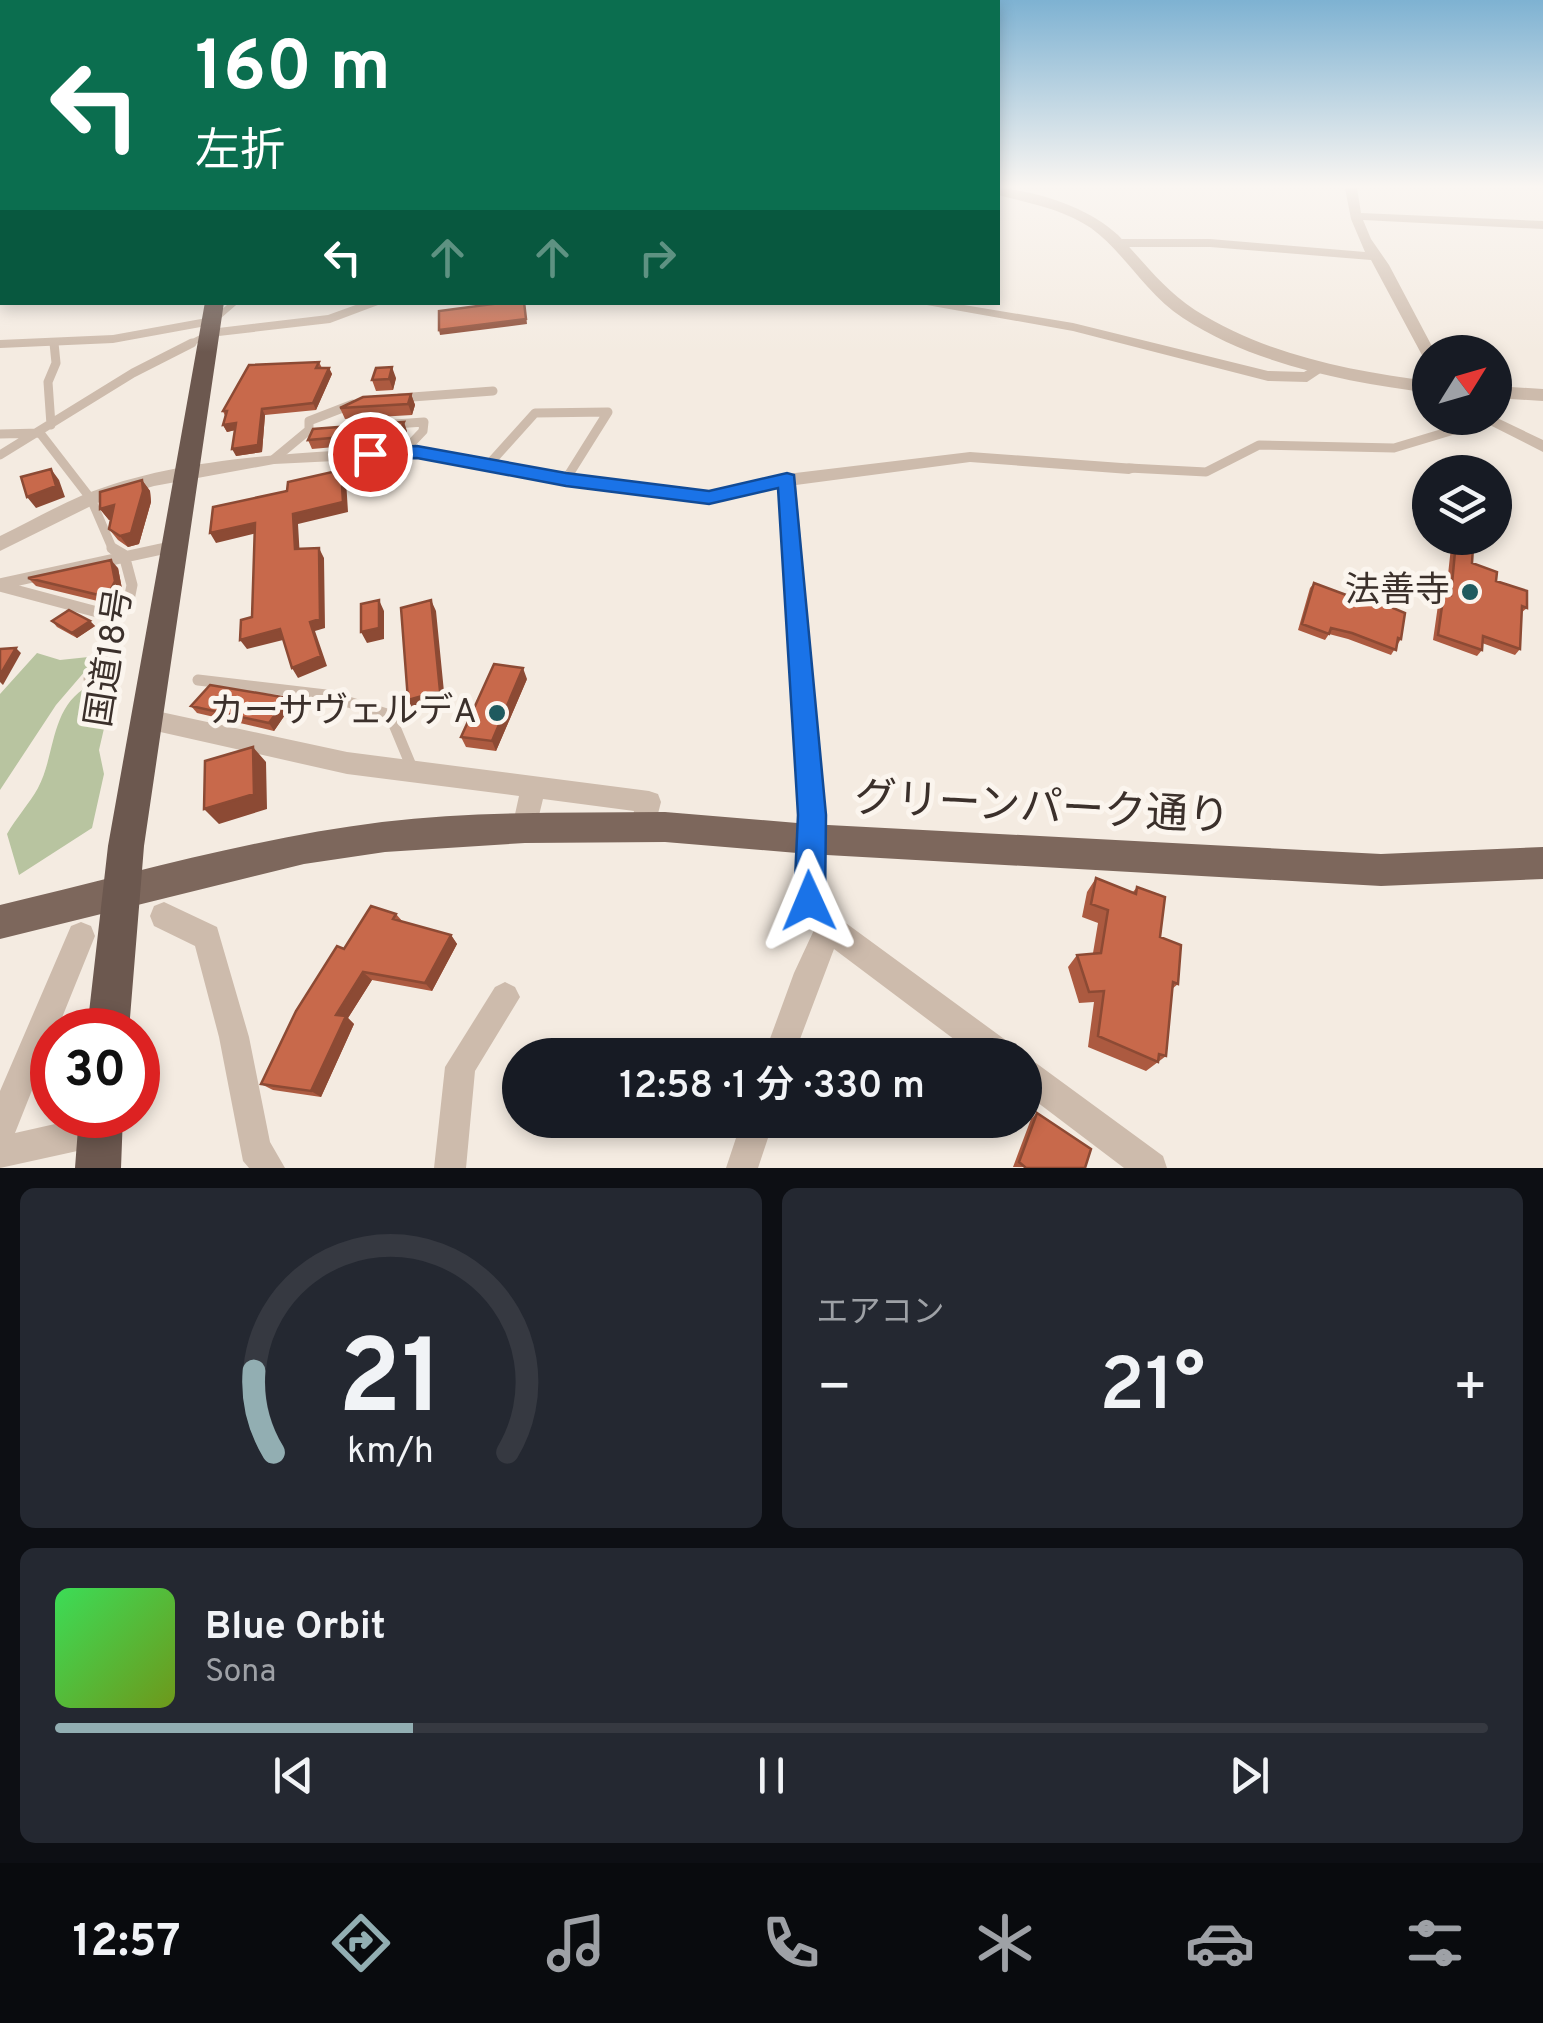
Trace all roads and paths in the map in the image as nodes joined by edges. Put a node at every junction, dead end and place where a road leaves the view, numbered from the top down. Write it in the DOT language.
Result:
graph roads {
  1 [pos="1115,243"];
  2 [pos="1367,243"];
  3 [pos="1373,256"];
  4 [pos="370,305"];
  5 [pos="936,305"];
  6 [pos="213,319"];
  7 [pos="1419,335"];
  8 [pos="54,342"];
  9 [pos="0,344"];
  10 [pos="1320,368"];
  11 [pos="1412,384"];
  12 [pos="493,390"];
  13 [pos="1512,393"];
  14 [pos="1543,394"];
  15 [pos="392,397"];
  16 [pos="366,400"];
  17 [pos="386,424"];
  18 [pos="51,426"];
  19 [pos="328,428"];
  20 [pos="309,430"];
  21 [pos="1512,432"];
  22 [pos="40,433"];
  23 [pos="0,434"];
  24 [pos="1435,435"];
  25 [pos="1543,447"];
  26 [pos="402,452"];
  27 [pos="0,455"];
  28 [pos="274,459"];
  29 [pos="490,464"];
  30 [pos="1129,468"];
  31 [pos="185,476"];
  32 [pos="566,480"];
  33 [pos="787,480"];
  34 [pos="91,499"];
  35 [pos="0,544"];
  36 [pos="174,546"];
  37 [pos="124,555"];
  38 [pos="0,585"];
  39 [pos="116,617"];
  40 [pos="89,679"];
  41 [pos="198,680"];
  42 [pos="147,719"];
  43 [pos="414,772"];
  44 [pos="534,788"];
  45 [pos="526,828"];
  46 [pos="644,829"];
  47 [pos="809,840"];
  48 [pos="1543,864"];
  49 [pos="122,890"];
  50 [pos="164,916"];
  51 [pos="0,922"];
  52 [pos="828,928"];
  53 [pos="80,936"];
  54 [pos="505,997"];
  55 [pos="110,1008"];
  56 [pos="785,1038"];
  57 [pos="977,1038"];
  58 [pos="1042,1087"];
  59 [pos="0,1129"];
  60 [pos="100,1138"];
  61 [pos="752,1138"];
  62 [pos="0,1152"];
  63 [pos="269,1168"];
  64 [pos="450,1168"];
  65 [pos="742,1168"];
  66 [pos="1151,1168"];
  1 -- 3 [label="street"];
  1 -- 10 [label="street"];
  2 -- 3 [label="street"];
  3 -- 7 [label="street"];
  4 -- 6 [label="street"];
  5 -- 10 [label="street"];
  6 -- 8 [label="street"];
  6 -- 18 [label="lane"];
  6 -- 31 [label="highway, 国道18号"];
  8 -- 9 [label="street"];
  8 -- 18 [label="lane"];
  10 -- 11 [label="street"];
  12 -- 15 [label="lane"];
  13 -- 14 [label="street"];
  16 -- 20 [label="lane"];
  17 -- 26 [label="lane"];
  18 -- 22 [label="lane"];
  19 -- 20 [label="lane"];
  20 -- 28 [label="lane"];
  21 -- 25 [label="street"];
  22 -- 23 [label="lane"];
  22 -- 27 [label="lane"];
  22 -- 34 [label="lane"];
  24 -- 30 [label="lane"];
  26 -- 28 [label="street"];
  26 -- 29 [label="street"];
  28 -- 31 [label="street"];
  29 -- 32 [label="street"];
  29 -- 32 [label="lane"];
  30 -- 33 [label="street"];
  31 -- 34 [label="street"];
  31 -- 36 [label="highway, 国道18号"];
  32 -- 33 [label="street"];
  33 -- 47 [label="street"];
  34 -- 35 [label="street"];
  34 -- 37 [label="lane"];
  36 -- 37 [label="lane"];
  36 -- 42 [label="highway, 国道18号"];
  37 -- 38 [label="lane"];
  37 -- 39 [label="lane"];
  38 -- 39 [label="lane"];
  39 -- 40 [label="lane"];
  41 -- 43 [label="lane"];
  42 -- 43 [label="street"];
  42 -- 49 [label="highway, 国道18号"];
  43 -- 44 [label="street"];
  44 -- 45 [label="street"];
  44 -- 46 [label="street"];
  45 -- 46 [label="main road, グリーンパーク通り"];
  45 -- 49 [label="main road, グリーンパーク通り"];
  46 -- 47 [label="main road, グリーンパーク通り"];
  47 -- 48 [label="main road, グリーンパーク通り"];
  47 -- 52 [label="street"];
  49 -- 51 [label="main road, グリーンパーク通り"];
  49 -- 55 [label="highway, 国道18号"];
  50 -- 63 [label="street"];
  52 -- 56 [label="street"];
  52 -- 57 [label="street"];
  53 -- 59 [label="street"];
  54 -- 64 [label="street"];
  58 -- 66 [label="street"];
  60 -- 62 [label="street"];
  61 -- 65 [label="street"];
}
